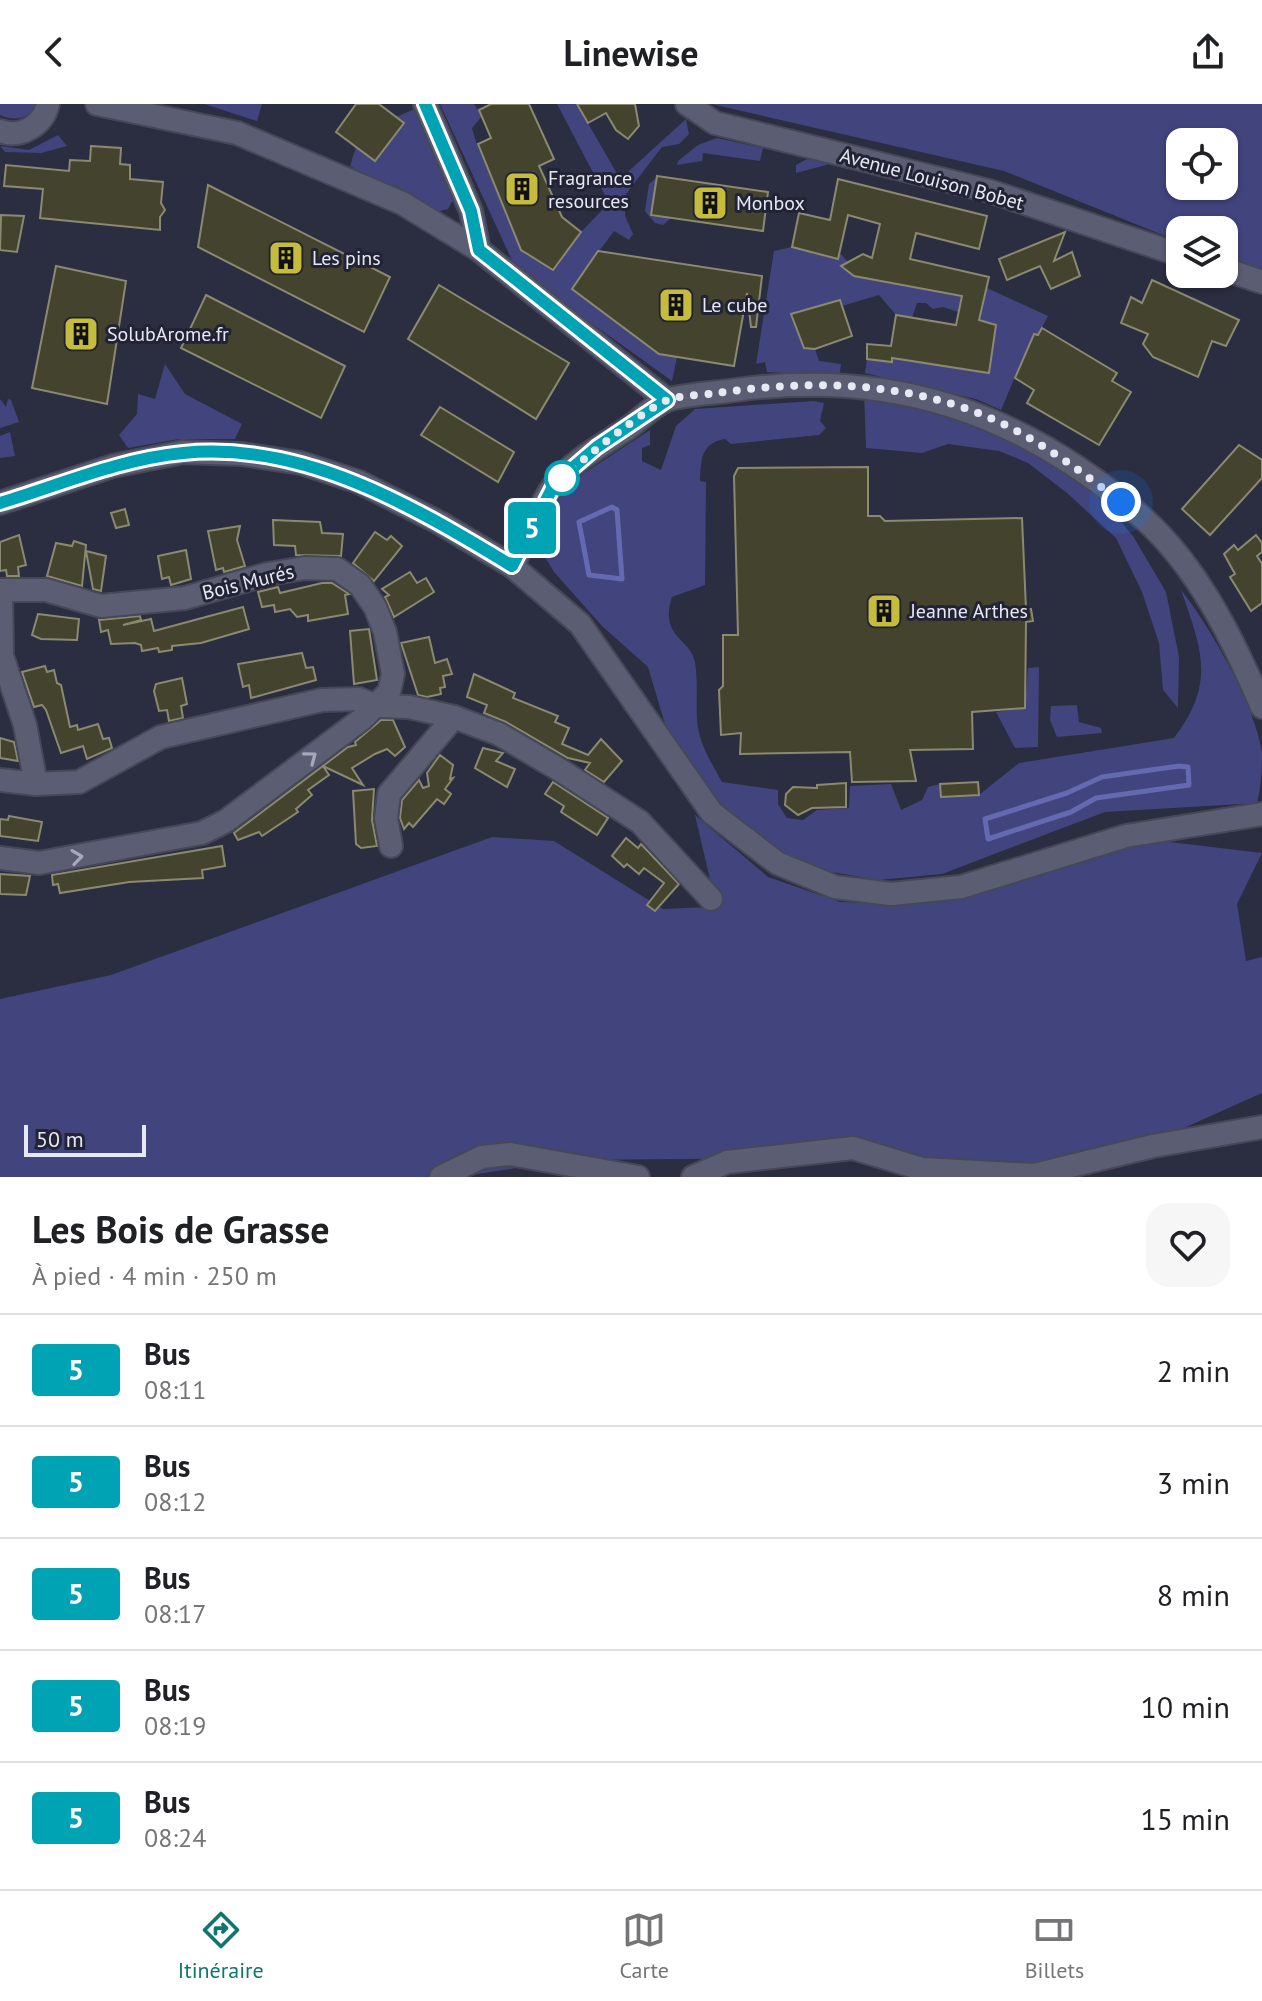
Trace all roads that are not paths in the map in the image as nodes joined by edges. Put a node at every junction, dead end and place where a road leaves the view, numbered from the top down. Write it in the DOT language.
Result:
graph roads {
  1 [pos="48,104"];
  2 [pos="97,104"];
  3 [pos="425,104"];
  4 [pos="687,104"];
  5 [pos="0,131"];
  6 [pos="479,250"];
  7 [pos="1166,250"];
  8 [pos="1238,274"];
  9 [pos="1262,282"];
  10 [pos="667,400"];
  11 [pos="0,503"];
  12 [pos="512,566"];
  13 [pos="1,590"];
  14 [pos="377,706"];
  15 [pos="1262,707"];
  16 [pos="454,717"];
  17 [pos="0,780"];
  18 [pos="36,784"];
  19 [pos="1262,814"];
  20 [pos="391,846"];
  21 [pos="0,858"];
  22 [pos="711,899"];
  23 [pos="1262,1127"];
  24 [pos="441,1177"];
  25 [pos="638,1177"];
  26 [pos="693,1177"];
  1 -- 5 [label="street"];
  2 -- 6 [label="street"];
  3 -- 6 [label="street"];
  4 -- 7 [label="street, Avenue Louison Bobet"];
  6 -- 10 [label="street"];
  8 -- 9 [label="street"];
  10 -- 12 [label="street"];
  10 -- 15 [label="street"];
  11 -- 12 [label="street"];
  12 -- 19 [label="street"];
  13 -- 14 [label="street, Bois Murés"];
  13 -- 18 [label="street, Bois Murés"];
  14 -- 16 [label="street"];
  14 -- 18 [label="street"];
  21 -- 14 [label="street, Bois Murés, one-way"];
  16 -- 20 [label="street"];
  16 -- 22 [label="street"];
  17 -- 18 [label="street"];
  23 -- 26 [label="street"];
  24 -- 25 [label="street"];
}
